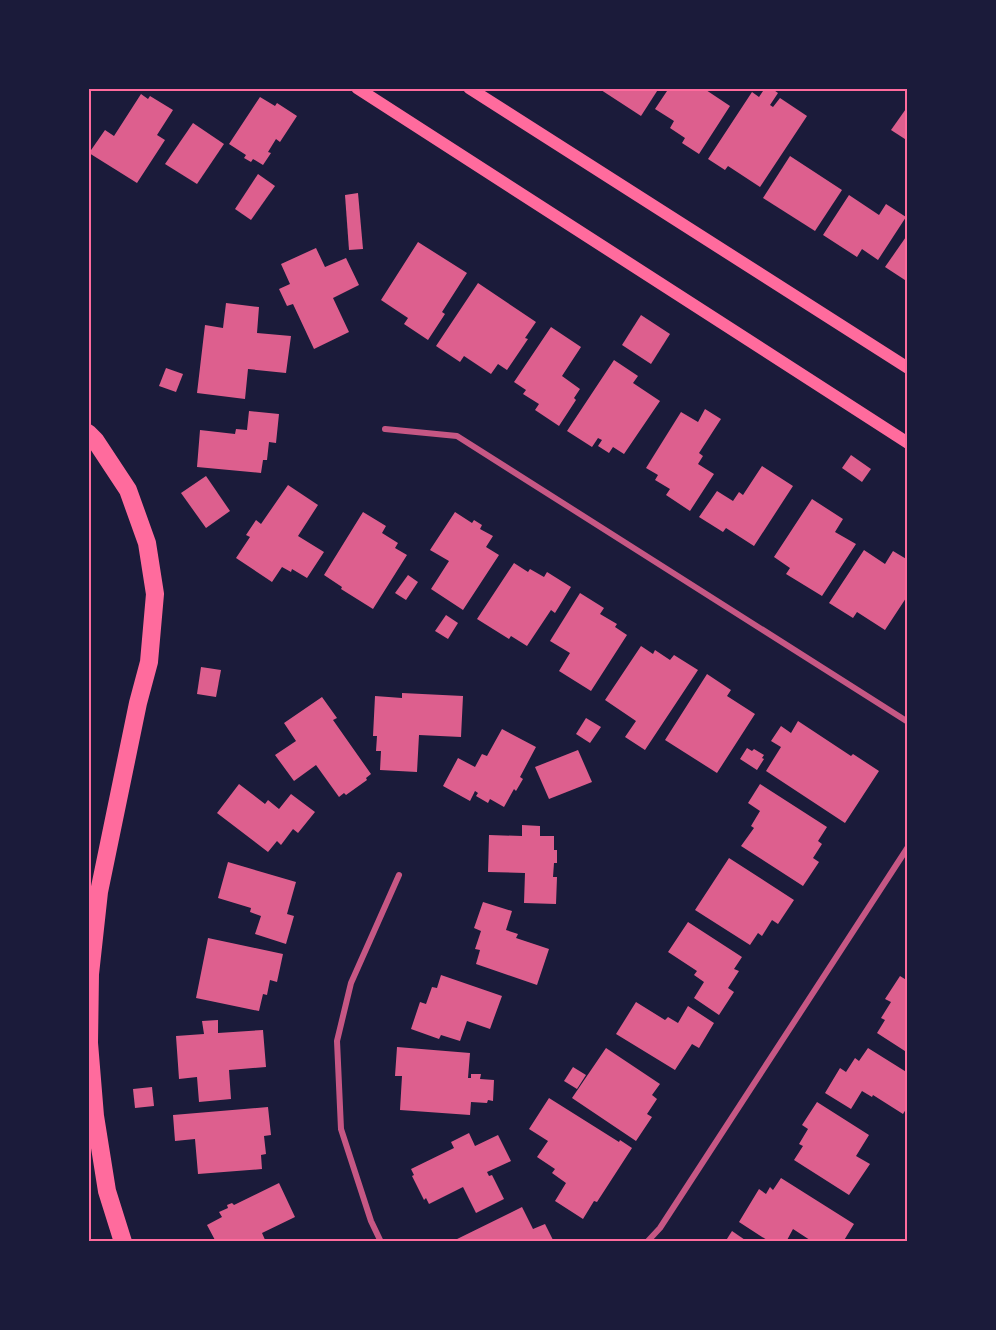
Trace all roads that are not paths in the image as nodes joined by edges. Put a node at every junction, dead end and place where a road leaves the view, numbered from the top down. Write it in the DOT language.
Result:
graph roads {
  1 [pos="357,88"];
  2 [pos="469,88"];
  3 [pos="908,368"];
  4 [pos="385,429"];
  5 [pos="88,433"];
  6 [pos="908,442"];
  7 [pos="908,722"];
  8 [pos="908,847"];
  9 [pos="399,875"];
  10 [pos="123,1242"];
  11 [pos="381,1242"];
  12 [pos="647,1242"];
  1 -- 6 [label="main road"];
  2 -- 3 [label="main road"];
  4 -- 7 [label="street"];
  5 -- 10 [label="highway"];
  8 -- 12 [label="street"];
  9 -- 11 [label="street"];
}
